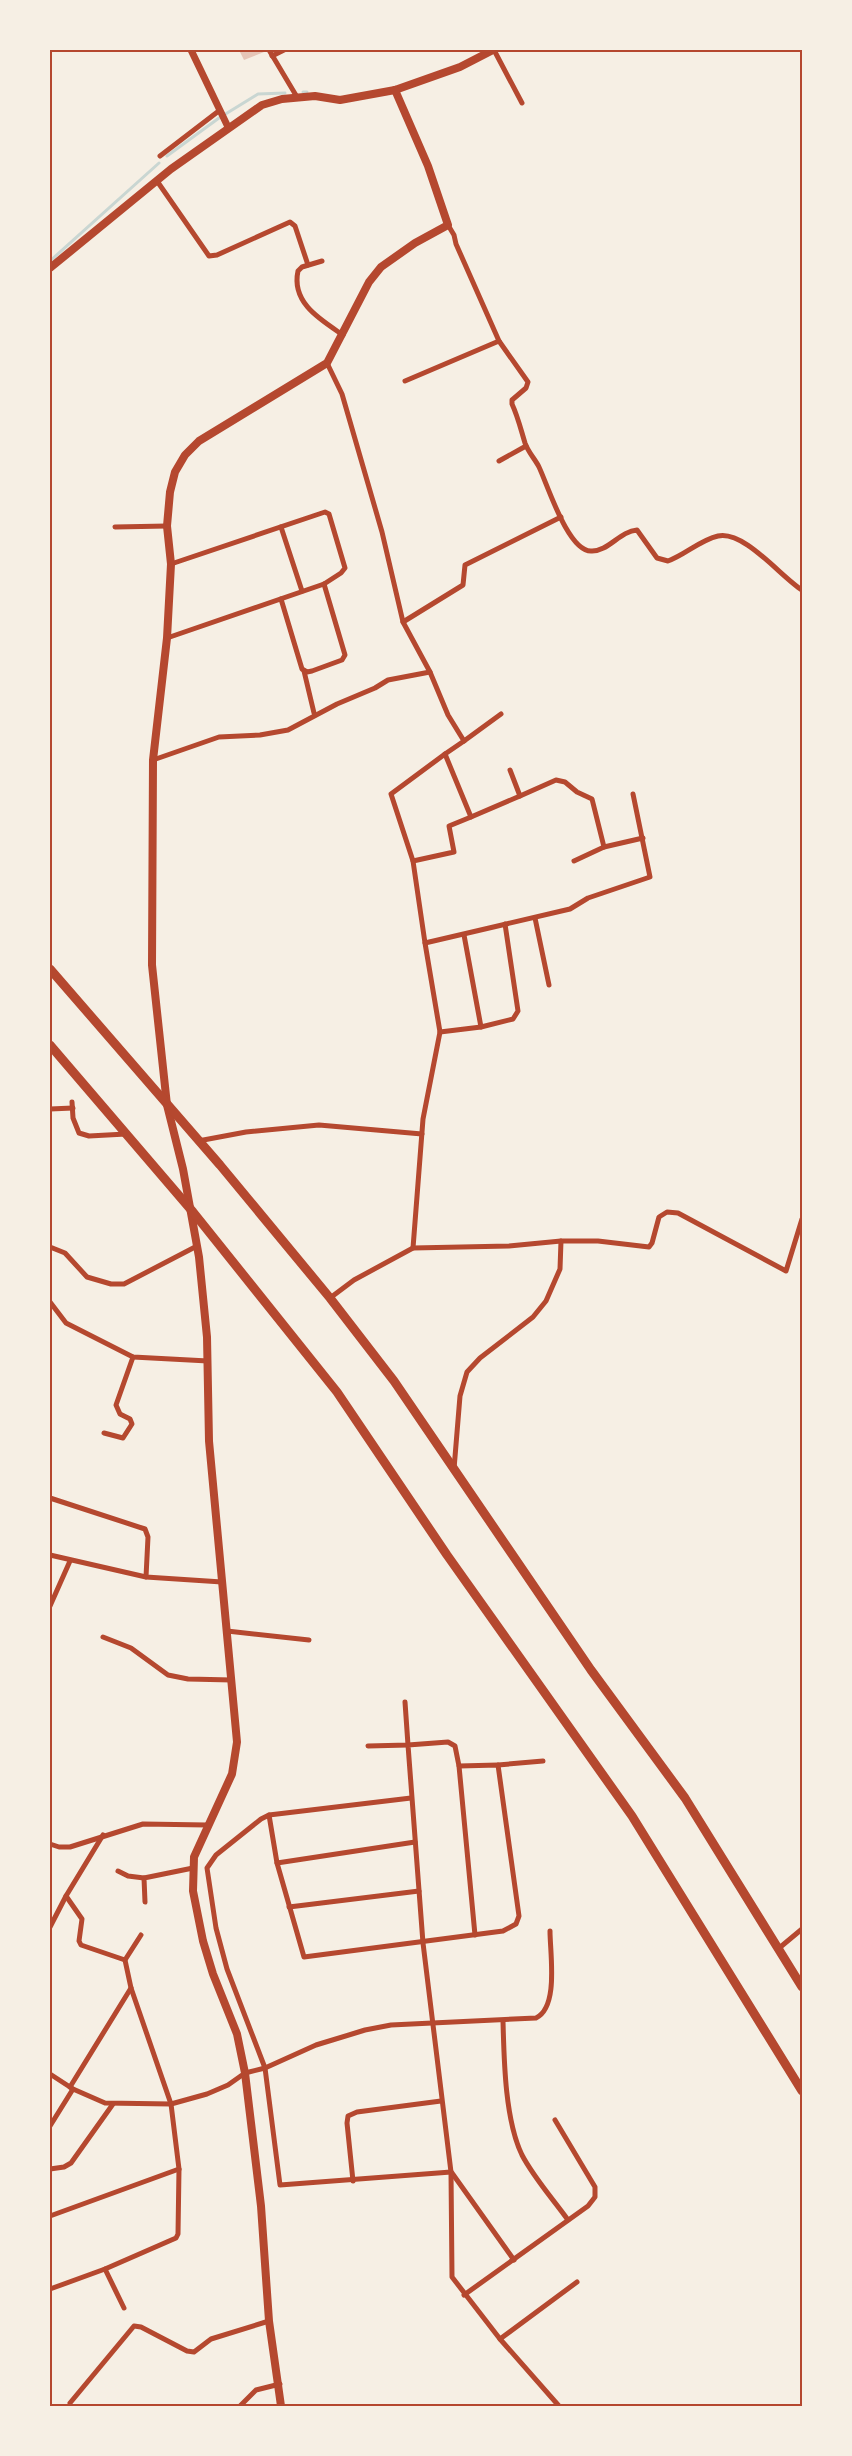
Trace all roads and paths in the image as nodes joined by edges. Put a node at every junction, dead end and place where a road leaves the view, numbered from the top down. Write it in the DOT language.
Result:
graph roads {
  1 [pos="190,50"];
  2 [pos="284,50"];
  3 [pos="494,50"];
  4 [pos="270,52"];
  5 [pos="395,90"];
  6 [pos="297,98"];
  7 [pos="522,103"];
  8 [pos="220,111"];
  9 [pos="227,123"];
  10 [pos="160,156"];
  11 [pos="157,181"];
  12 [pos="448,225"];
  13 [pos="322,261"];
  14 [pos="308,265"];
  15 [pos="50,268"];
  16 [pos="343,334"];
  17 [pos="499,341"];
  18 [pos="327,363"];
  19 [pos="405,381"];
  20 [pos="526,446"];
  21 [pos="499,461"];
  22 [pos="561,517"];
  23 [pos="168,525"];
  24 [pos="115,527"];
  25 [pos="281,527"];
  26 [pos="171,564"];
  27 [pos="324,584"];
  28 [pos="802,590"];
  29 [pos="302,591"];
  30 [pos="281,599"];
  31 [pos="403,622"];
  32 [pos="167,638"];
  33 [pos="304,671"];
  34 [pos="430,672"];
  35 [pos="314,713"];
  36 [pos="501,714"];
  37 [pos="464,741"];
  38 [pos="445,754"];
  39 [pos="153,760"];
  40 [pos="510,770"];
  41 [pos="633,794"];
  42 [pos="520,796"];
  43 [pos="471,817"];
  44 [pos="643,838"];
  45 [pos="604,847"];
  46 [pos="413,861"];
  47 [pos="574,861"];
  48 [pos="535,918"];
  49 [pos="506,924"];
  50 [pos="464,935"];
  51 [pos="425,943"];
  52 [pos="50,969"];
  53 [pos="549,985"];
  54 [pos="481,1027"];
  55 [pos="440,1032"];
  56 [pos="50,1045"];
  57 [pos="167,1105"];
  58 [pos="50,1110"];
  59 [pos="126,1134"];
  60 [pos="422,1134"];
  61 [pos="198,1141"];
  62 [pos="193,1212"];
  63 [pos="802,1220"];
  64 [pos="561,1241"];
  65 [pos="197,1246"];
  66 [pos="50,1247"];
  67 [pos="413,1248"];
  68 [pos="330,1298"];
  69 [pos="50,1302"];
  70 [pos="133,1357"];
  71 [pos="208,1360"];
  72 [pos="104,1433"];
  73 [pos="454,1469"];
  74 [pos="50,1498"];
  75 [pos="50,1555"];
  76 [pos="70,1561"];
  77 [pos="146,1577"];
  78 [pos="222,1582"];
  79 [pos="50,1606"];
  80 [pos="228,1631"];
  81 [pos="103,1637"];
  82 [pos="309,1640"];
  83 [pos="232,1680"];
  84 [pos="405,1702"];
  85 [pos="408,1745"];
  86 [pos="368,1746"];
  87 [pos="543,1761"];
  88 [pos="498,1765"];
  89 [pos="459,1766"];
  90 [pos="411,1798"];
  91 [pos="269,1815"];
  92 [pos="207,1825"];
  93 [pos="103,1835"];
  94 [pos="416,1842"];
  95 [pos="50,1844"];
  96 [pos="278,1863"];
  97 [pos="193,1868"];
  98 [pos="118,1871"];
  99 [pos="144,1878"];
  100 [pos="419,1891"];
  101 [pos="66,1896"];
  102 [pos="146,1902"];
  103 [pos="289,1907"];
  104 [pos="50,1927"];
  105 [pos="802,1929"];
  106 [pos="550,1931"];
  107 [pos="141,1935"];
  108 [pos="476,1935"];
  109 [pos="423,1942"];
  110 [pos="778,1949"];
  111 [pos="125,1960"];
  112 [pos="131,1988"];
  113 [pos="802,1988"];
  114 [pos="503,2021"];
  115 [pos="432,2024"];
  116 [pos="265,2068"];
  117 [pos="245,2073"];
  118 [pos="50,2074"];
  119 [pos="72,2088"];
  120 [pos="802,2091"];
  121 [pos="441,2101"];
  122 [pos="113,2104"];
  123 [pos="171,2104"];
  124 [pos="555,2120"];
  125 [pos="50,2126"];
  126 [pos="50,2169"];
  127 [pos="178,2169"];
  128 [pos="451,2172"];
  129 [pos="353,2181"];
  130 [pos="50,2216"];
  131 [pos="568,2220"];
  132 [pos="514,2260"];
  133 [pos="105,2269"];
  134 [pos="577,2282"];
  135 [pos="50,2289"];
  136 [pos="464,2295"];
  137 [pos="124,2308"];
  138 [pos="269,2320"];
  139 [pos="500,2339"];
  140 [pos="280,2384"];
  141 [pos="70,2403"];
  142 [pos="240,2406"];
  143 [pos="281,2406"];
  144 [pos="559,2406"];
  1 -- 8 [label="street"];
  2 -- 4 [label="street"];
  3 -- 5 [label="main road"];
  3 -- 7 [label="street"];
  4 -- 6 [label="street"];
  5 -- 6 [label="main road"];
  5 -- 12 [label="main road"];
  6 -- 9 [label="main road"];
  8 -- 9 [label="street"];
  8 -- 10 [label="street"];
  9 -- 11 [label="main road"];
  11 -- 14 [label="street"];
  11 -- 15 [label="main road"];
  12 -- 16 [label="main road"];
  12 -- 17 [label="street"];
  13 -- 14 [label="street"];
  14 -- 16 [label="street"];
  16 -- 18 [label="main road"];
  17 -- 19 [label="street"];
  17 -- 20 [label="street"];
  18 -- 23 [label="main road"];
  18 -- 31 [label="street"];
  20 -- 21 [label="street"];
  20 -- 22 [label="street"];
  22 -- 28 [label="street"];
  22 -- 31 [label="street"];
  23 -- 24 [label="street"];
  23 -- 26 [label="main road"];
  25 -- 26 [label="street"];
  25 -- 27 [label="street"];
  25 -- 29 [label="street"];
  26 -- 32 [label="main road"];
  27 -- 29 [label="street"];
  27 -- 33 [label="street"];
  29 -- 30 [label="street"];
  30 -- 32 [label="street"];
  30 -- 33 [label="street"];
  31 -- 34 [label="street"];
  32 -- 39 [label="main road"];
  33 -- 35 [label="street"];
  34 -- 37 [label="street"];
  34 -- 39 [label="street"];
  36 -- 37 [label="street"];
  37 -- 38 [label="street"];
  38 -- 43 [label="street"];
  38 -- 46 [label="street"];
  39 -- 57 [label="main road"];
  40 -- 42 [label="street"];
  41 -- 44 [label="street"];
  42 -- 43 [label="street"];
  42 -- 45 [label="street"];
  43 -- 46 [label="street"];
  44 -- 45 [label="street"];
  44 -- 48 [label="street"];
  45 -- 47 [label="street"];
  46 -- 51 [label="street"];
  48 -- 49 [label="street"];
  48 -- 53 [label="street"];
  49 -- 50 [label="street"];
  49 -- 54 [label="street"];
  50 -- 51 [label="street"];
  50 -- 54 [label="street"];
  51 -- 55 [label="street"];
  52 -- 57 [label="highway"];
  54 -- 55 [label="street"];
  55 -- 60 [label="street"];
  56 -- 59 [label="highway"];
  57 -- 61 [label="highway"];
  57 -- 62 [label="main road"];
  58 -- 59 [label="street"];
  59 -- 62 [label="highway"];
  60 -- 61 [label="street"];
  60 -- 67 [label="street"];
  61 -- 68 [label="highway"];
  62 -- 65 [label="main road"];
  62 -- 120 [label="highway"];
  63 -- 64 [label="street"];
  64 -- 67 [label="street"];
  64 -- 73 [label="street"];
  65 -- 66 [label="street"];
  65 -- 71 [label="main road"];
  67 -- 68 [label="street"];
  68 -- 73 [label="highway"];
  69 -- 70 [label="street"];
  70 -- 71 [label="street"];
  70 -- 72 [label="street"];
  71 -- 78 [label="main road"];
  73 -- 110 [label="highway"];
  74 -- 77 [label="street"];
  75 -- 76 [label="street"];
  76 -- 77 [label="street"];
  76 -- 79 [label="street"];
  77 -- 78 [label="street"];
  78 -- 80 [label="main road"];
  80 -- 82 [label="street"];
  80 -- 83 [label="main road"];
  81 -- 83 [label="street"];
  83 -- 92 [label="main road"];
  84 -- 85 [label="street"];
  85 -- 86 [label="street"];
  85 -- 89 [label="street"];
  85 -- 90 [label="street"];
  87 -- 88 [label="street"];
  88 -- 89 [label="street"];
  88 -- 108 [label="street"];
  89 -- 108 [label="street"];
  90 -- 91 [label="street"];
  90 -- 94 [label="street"];
  91 -- 96 [label="street"];
  91 -- 116 [label="street"];
  92 -- 93 [label="street"];
  92 -- 97 [label="main road"];
  93 -- 95 [label="street"];
  93 -- 101 [label="street"];
  94 -- 96 [label="street"];
  94 -- 100 [label="street"];
  96 -- 103 [label="street"];
  97 -- 99 [label="street"];
  97 -- 117 [label="main road"];
  98 -- 99 [label="street"];
  99 -- 102 [label="street"];
  100 -- 103 [label="street"];
  100 -- 109 [label="street"];
  101 -- 104 [label="street"];
  101 -- 111 [label="street"];
  103 -- 109 [label="street"];
  105 -- 110 [label="street"];
  106 -- 114 [label="street"];
  107 -- 111 [label="street"];
  108 -- 109 [label="street"];
  109 -- 115 [label="street"];
  110 -- 113 [label="highway"];
  111 -- 112 [label="street"];
  112 -- 119 [label="street"];
  112 -- 123 [label="street"];
  114 -- 115 [label="street"];
  114 -- 131 [label="street"];
  115 -- 116 [label="street"];
  115 -- 121 [label="street"];
  116 -- 117 [label="street"];
  116 -- 129 [label="street"];
  117 -- 123 [label="street"];
  117 -- 138 [label="main road"];
  118 -- 119 [label="street"];
  119 -- 122 [label="street"];
  119 -- 125 [label="street"];
  121 -- 128 [label="street"];
  121 -- 129 [label="street"];
  122 -- 123 [label="street"];
  122 -- 126 [label="street"];
  123 -- 127 [label="street"];
  124 -- 131 [label="street"];
  127 -- 130 [label="street"];
  127 -- 133 [label="street"];
  128 -- 129 [label="street"];
  128 -- 132 [label="street"];
  128 -- 136 [label="street"];
  131 -- 132 [label="street"];
  132 -- 136 [label="street"];
  133 -- 135 [label="street"];
  133 -- 137 [label="street"];
  134 -- 139 [label="street"];
  136 -- 139 [label="street"];
  138 -- 140 [label="main road"];
  138 -- 141 [label="street"];
  139 -- 144 [label="street"];
  140 -- 142 [label="street"];
  140 -- 143 [label="main road"];
}
